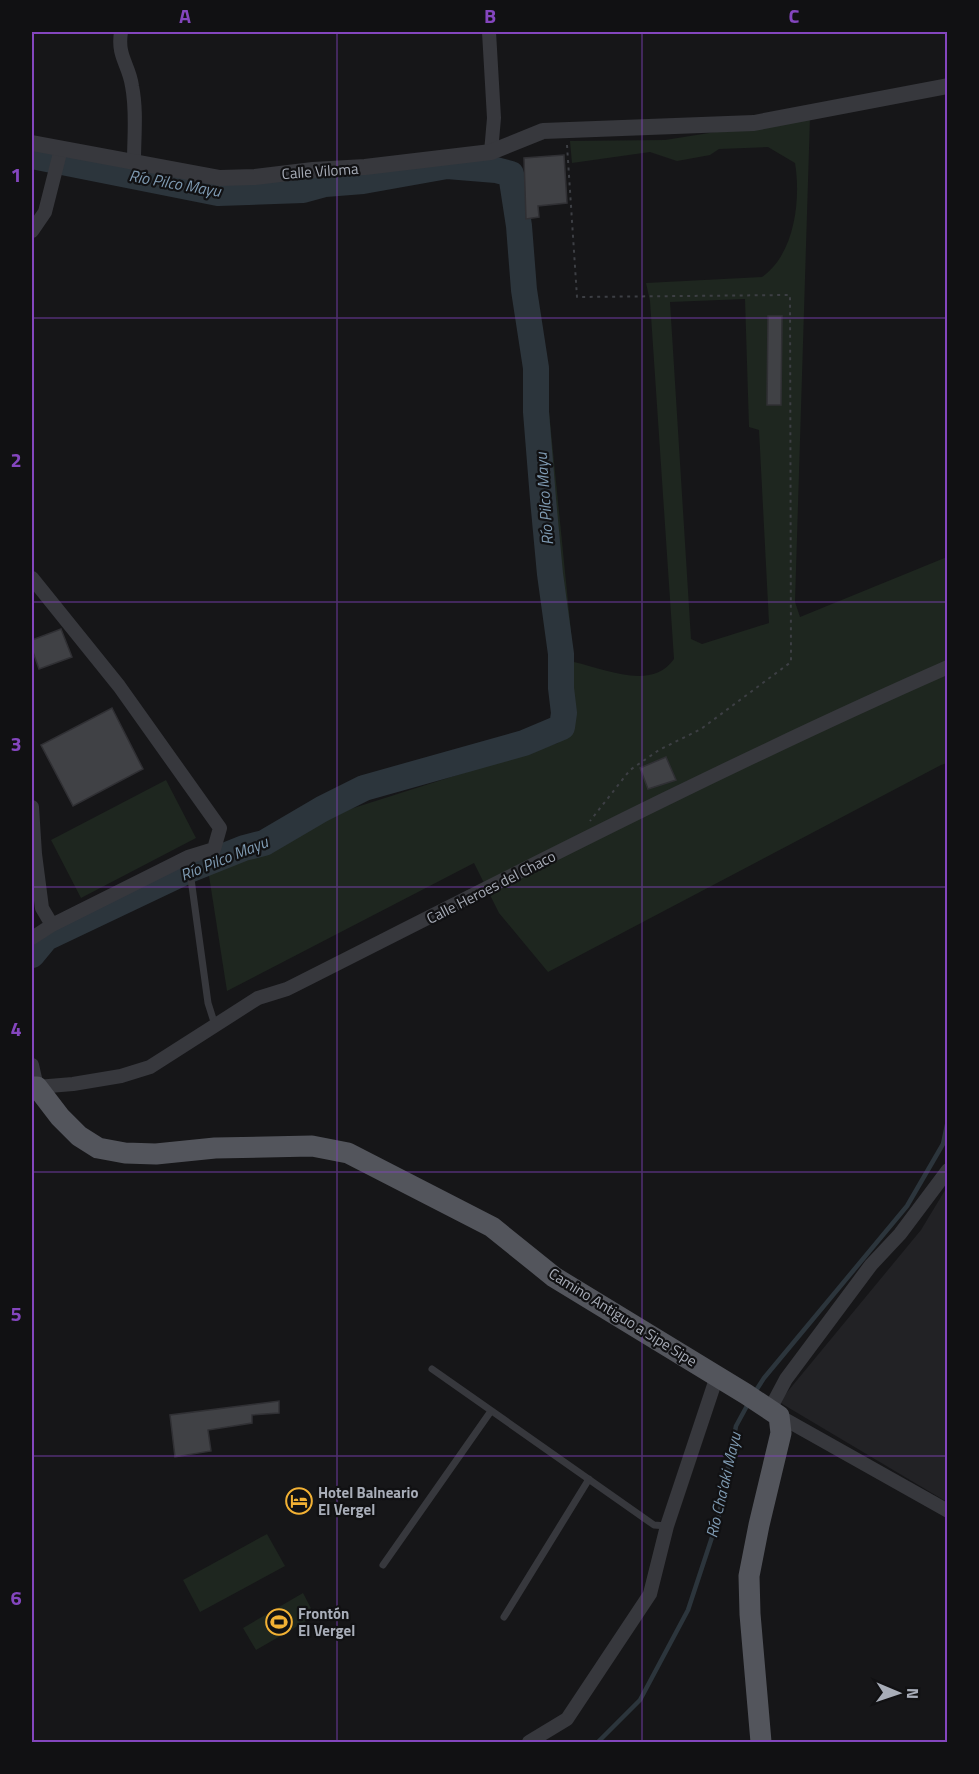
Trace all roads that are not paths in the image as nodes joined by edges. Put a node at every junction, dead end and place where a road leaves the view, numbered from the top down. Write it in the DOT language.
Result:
graph roads {
  1 [pos="122,32"];
  2 [pos="489,32"];
  3 [pos="948,86"];
  4 [pos="32,143"];
  5 [pos="61,151"];
  6 [pos="490,152"];
  7 [pos="134,161"];
  8 [pos="32,231"];
  9 [pos="32,578"];
  10 [pos="948,667"];
  11 [pos="32,807"];
  12 [pos="188,857"];
  13 [pos="52,925"];
  14 [pos="32,938"];
  15 [pos="215,1024"];
  16 [pos="32,1065"];
  17 [pos="34,1087"];
  18 [pos="948,1170"];
  19 [pos="432,1370"];
  20 [pos="717,1376"];
  21 [pos="491,1411"];
  22 [pos="771,1411"];
  23 [pos="589,1479"];
  24 [pos="948,1511"];
  25 [pos="667,1526"];
  26 [pos="383,1565"];
  27 [pos="504,1617"];
  28 [pos="529,1743"];
  29 [pos="761,1743"];
  1 -- 7 [label="street"];
  2 -- 6 [label="street"];
  3 -- 6 [label="street, Calle Viloma"];
  4 -- 5 [label="street, Calle Viloma"];
  5 -- 7 [label="street, Calle Viloma"];
  5 -- 8 [label="street"];
  6 -- 7 [label="street, Calle Viloma"];
  9 -- 12 [label="street"];
  10 -- 15 [label="street, Calle Heroes del Chaco"];
  11 -- 13 [label="street"];
  12 -- 13 [label="street"];
  12 -- 15 [label="lane"];
  13 -- 14 [label="street"];
  15 -- 17 [label="street, Calle Heroes del Chaco"];
  16 -- 17 [label="street"];
  17 -- 20 [label="main road, Camino Antiguo a Sipe Sipe"];
  18 -- 22 [label="street"];
  19 -- 21 [label="lane"];
  20 -- 22 [label="main road, Camino Antiguo a Sipe Sipe"];
  20 -- 25 [label="street"];
  21 -- 23 [label="lane"];
  21 -- 26 [label="lane"];
  22 -- 24 [label="street"];
  22 -- 29 [label="main road"];
  23 -- 25 [label="lane"];
  23 -- 27 [label="lane"];
  25 -- 28 [label="street"];
}
